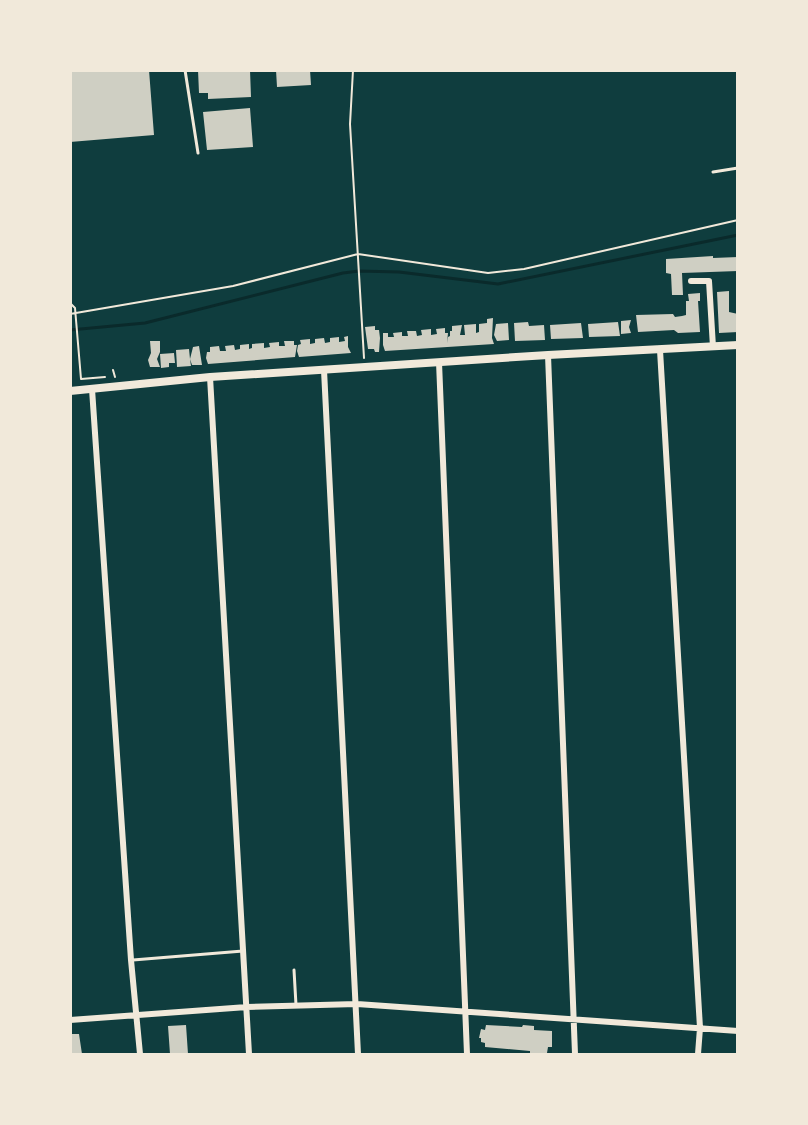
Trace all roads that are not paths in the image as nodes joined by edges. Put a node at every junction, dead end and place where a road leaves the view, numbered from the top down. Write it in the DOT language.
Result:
graph roads {
  1 [pos="185,70"];
  2 [pos="198,153"];
  3 [pos="738,168"];
  4 [pos="713,172"];
  5 [pos="691,281"];
  6 [pos="738,345"];
  7 [pos="713,347"];
  8 [pos="660,350"];
  9 [pos="548,355"];
  10 [pos="439,362"];
  11 [pos="324,370"];
  12 [pos="210,376"];
  13 [pos="92,389"];
  14 [pos="70,391"];
  15 [pos="243,951"];
  16 [pos="131,960"];
  17 [pos="294,970"];
  18 [pos="357,1004"];
  19 [pos="296,1005"];
  20 [pos="247,1007"];
  21 [pos="465,1012"];
  22 [pos="138,1015"];
  23 [pos="574,1019"];
  24 [pos="70,1020"];
  25 [pos="700,1028"];
  26 [pos="738,1031"];
  27 [pos="140,1054"];
  28 [pos="249,1054"];
  29 [pos="358,1054"];
  30 [pos="467,1054"];
  31 [pos="575,1054"];
  32 [pos="698,1054"];
  1 -- 2 [label="lane"];
  3 -- 4 [label="lane"];
  5 -- 7 [label="street"];
  6 -- 7 [label="street"];
  7 -- 8 [label="street"];
  8 -- 9 [label="street"];
  8 -- 25 [label="street"];
  9 -- 10 [label="street"];
  9 -- 23 [label="street"];
  10 -- 11 [label="street"];
  10 -- 21 [label="street"];
  11 -- 12 [label="street"];
  11 -- 18 [label="street"];
  12 -- 13 [label="street"];
  12 -- 15 [label="street"];
  13 -- 14 [label="street"];
  13 -- 16 [label="street"];
  15 -- 16 [label="lane"];
  15 -- 20 [label="street"];
  16 -- 22 [label="street"];
  17 -- 19 [label="lane"];
  18 -- 19 [label="street"];
  18 -- 21 [label="street"];
  18 -- 29 [label="street"];
  19 -- 20 [label="street"];
  20 -- 22 [label="street"];
  20 -- 28 [label="street"];
  21 -- 23 [label="street"];
  21 -- 30 [label="street"];
  22 -- 24 [label="street"];
  22 -- 27 [label="street"];
  23 -- 25 [label="street"];
  23 -- 31 [label="street"];
  25 -- 26 [label="street"];
  25 -- 32 [label="street"];
}
